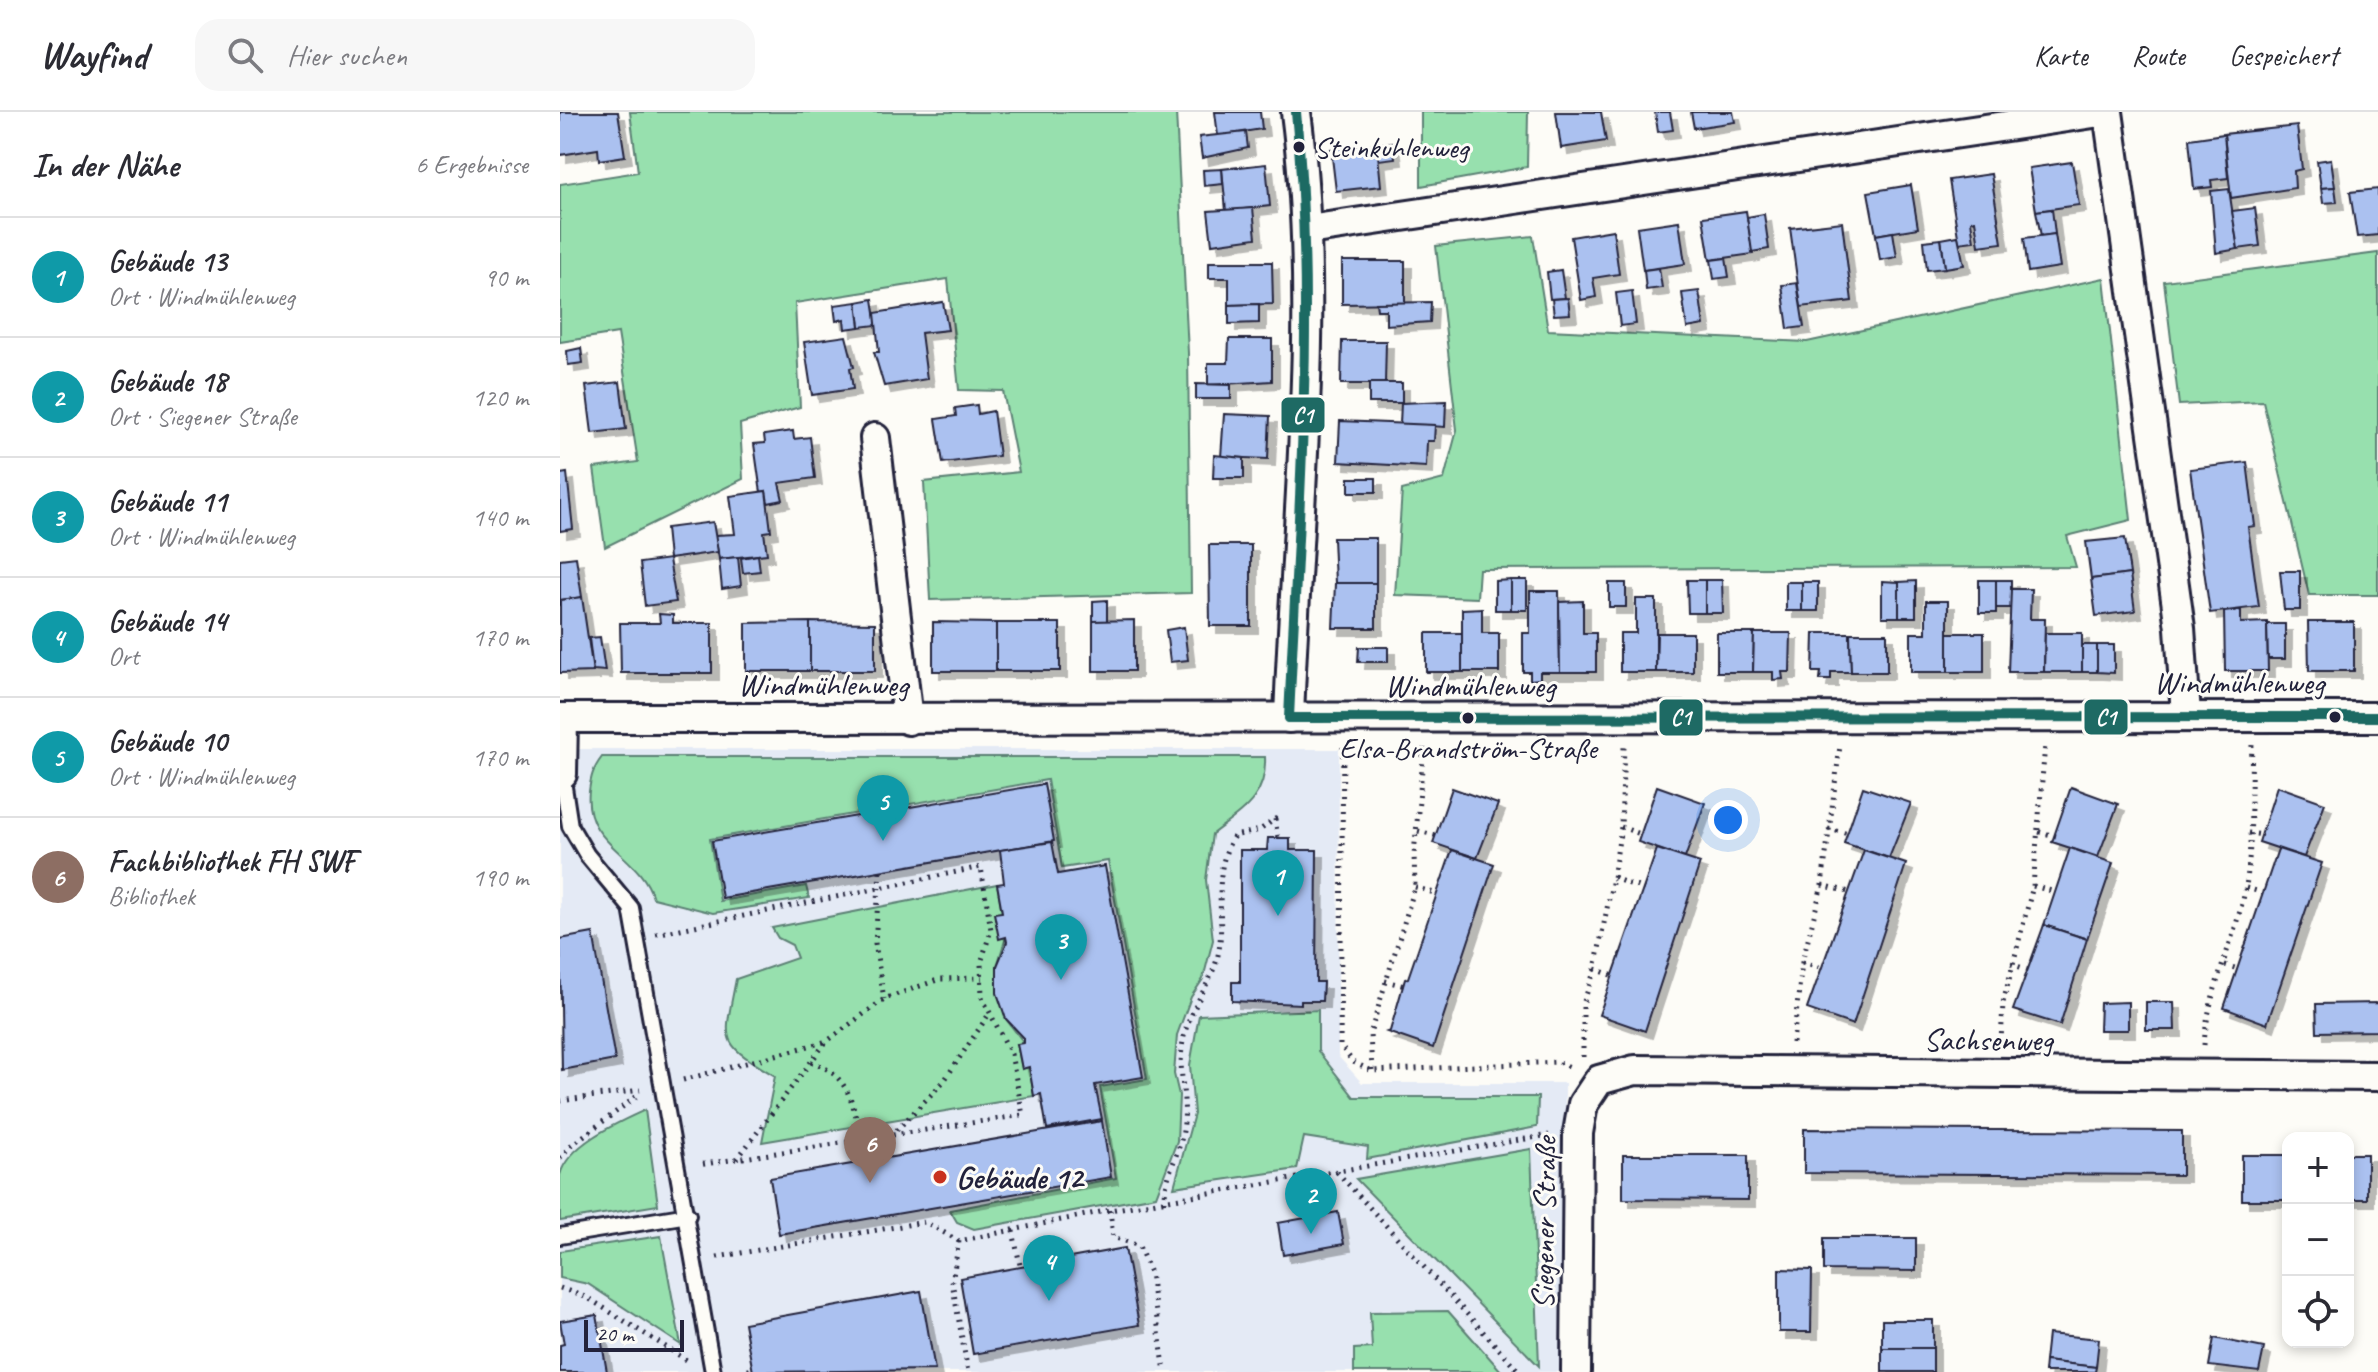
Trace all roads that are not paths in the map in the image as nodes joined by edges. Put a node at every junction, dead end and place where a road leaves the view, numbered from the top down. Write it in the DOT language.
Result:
graph roads {
  1 [pos="1296,112"];
  2 [pos="2100,112"];
  3 [pos="2108,112"];
  4 [pos="1308,230"];
  5 [pos="875,438"];
  6 [pos="2186,715"];
  7 [pos="2378,717"];
  8 [pos="562,718"];
  9 [pos="1289,718"];
  10 [pos="908,720"];
  11 [pos="562,774"];
  12 [pos="2378,1076"];
  13 [pos="1599,1080"];
  14 [pos="688,1215"];
  15 [pos="560,1236"];
  16 [pos="713,1372"];
  17 [pos="1576,1372"];
  1 -- 4 [label="street"];
  2 -- 4 [label="street"];
  3 -- 6 [label="street"];
  4 -- 9 [label="street"];
  5 -- 10 [label="street"];
  6 -- 7 [label="street, Windmühlenweg"];
  6 -- 9 [label="street, Windmühlenweg"];
  8 -- 10 [label="street, Windmühlenweg"];
  8 -- 11 [label="street, Windmühlenweg"];
  9 -- 10 [label="street, Windmühlenweg"];
  11 -- 14 [label="lane"];
  12 -- 13 [label="street, Sachsenweg"];
  13 -- 17 [label="street, Siegener Straße"];
  14 -- 15 [label="lane"];
  14 -- 16 [label="lane"];
}
